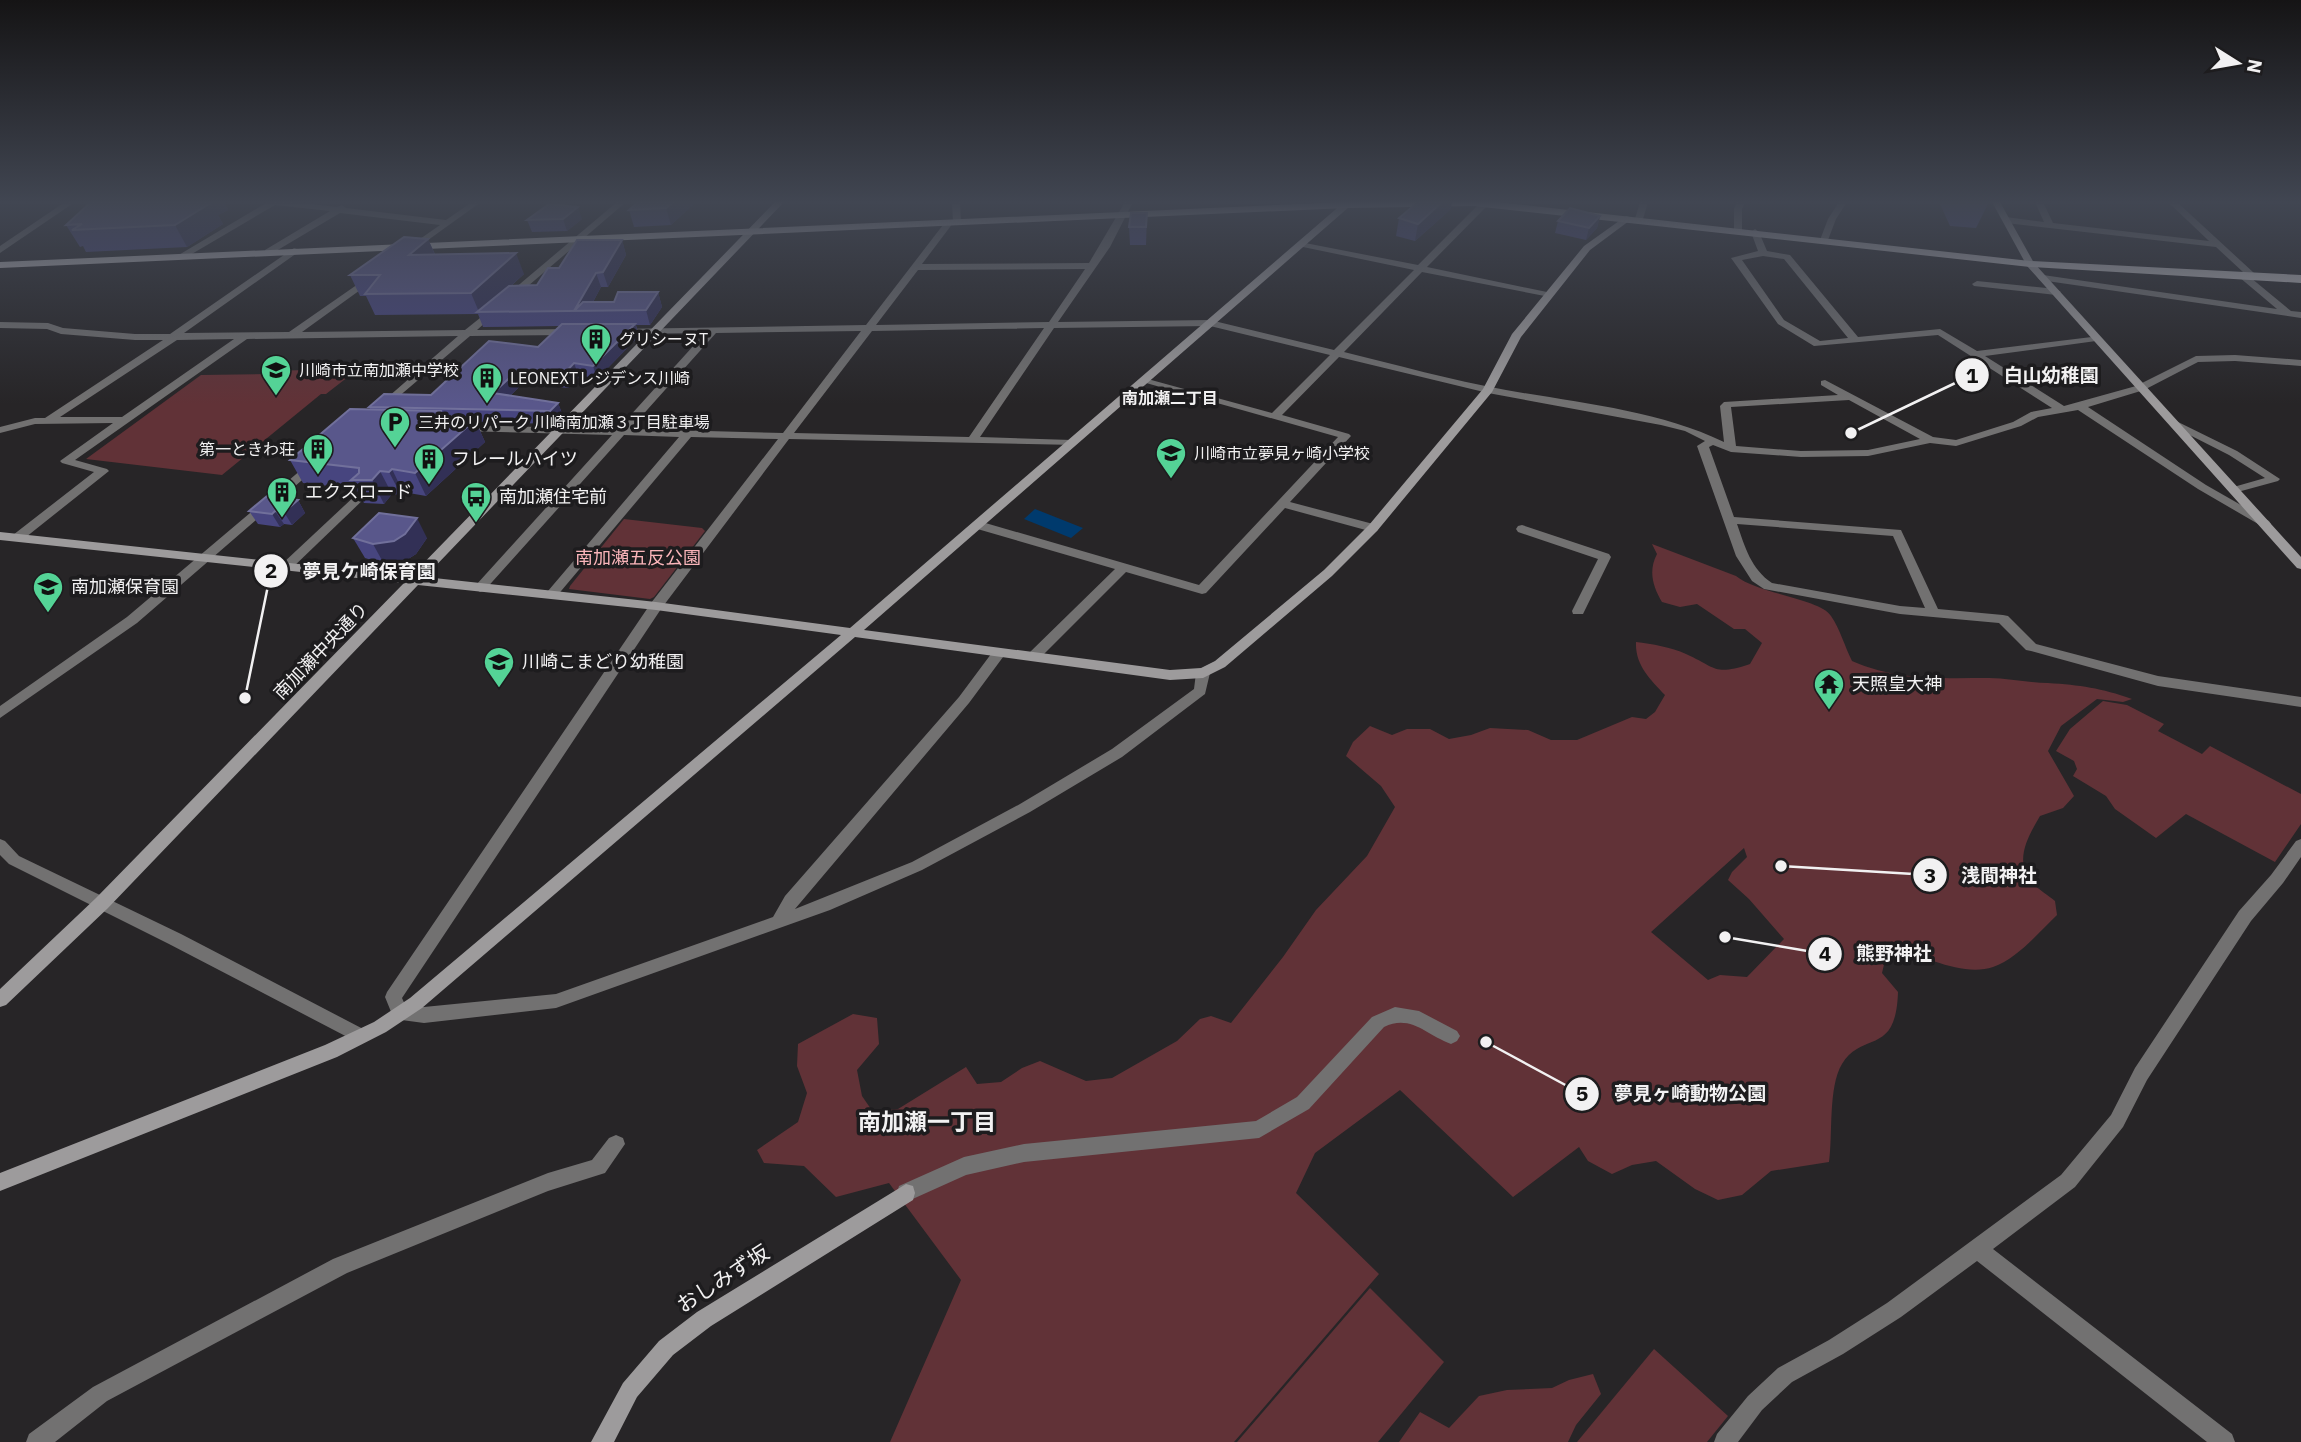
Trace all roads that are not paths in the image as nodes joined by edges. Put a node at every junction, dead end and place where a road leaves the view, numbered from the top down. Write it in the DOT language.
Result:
graph roads {
  1 [pos="268,269"];
  2 [pos="382,269"];
  3 [pos="541,269"];
  4 [pos="714,269"];
  5 [pos="913,269"];
  6 [pos="1089,269"];
  7 [pos="1273,269"];
  8 [pos="1420,269"];
  9 [pos="1421,269"];
  10 [pos="1569,269"];
  11 [pos="1744,269"];
  12 [pos="1797,269"];
  13 [pos="2035,269"];
  14 [pos="2134,269"];
  15 [pos="2241,269"];
  16 [pos="2246,275"];
  17 [pos="2043,278"];
  18 [pos="2301,278"];
  19 [pos="1978,284"];
  20 [pos="2056,292"];
  21 [pos="1548,295"];
  22 [pos="2288,313"];
  23 [pos="2301,317"];
  24 [pos="1210,323"];
  25 [pos="0,325"];
  26 [pos="1051,326"];
  27 [pos="869,328"];
  28 [pos="713,330"];
  29 [pos="655,331"];
  30 [pos="581,332"];
  31 [pos="606,332"];
  32 [pos="466,334"];
  33 [pos="292,335"];
  34 [pos="243,336"];
  35 [pos="173,337"];
  36 [pos="2096,338"];
  37 [pos="1855,340"];
  38 [pos="1337,354"];
  39 [pos="1976,354"];
  40 [pos="2301,363"];
  41 [pos="1144,381"];
  42 [pos="1825,383"];
  43 [pos="2140,388"];
  44 [pos="1488,390"];
  45 [pos="1851,397"];
  46 [pos="2080,406"];
  47 [pos="2060,408"];
  48 [pos="371,417"];
  49 [pos="1274,417"];
  50 [pos="47,421"];
  51 [pos="122,421"];
  52 [pos="2174,423"];
  53 [pos="450,428"];
  54 [pos="0,430"];
  55 [pos="558,430"];
  56 [pos="622,431"];
  57 [pos="688,433"];
  58 [pos="786,435"];
  59 [pos="1930,440"];
  60 [pos="972,441"];
  61 [pos="1712,441"];
  62 [pos="1072,443"];
  63 [pos="1731,449"];
  64 [pos="324,457"];
  65 [pos="2234,491"];
  66 [pos="363,494"];
  67 [pos="1282,503"];
  68 [pos="1731,520"];
  69 [pos="978,525"];
  70 [pos="2266,525"];
  71 [pos="1373,528"];
  72 [pos="1522,529"];
  73 [pos="0,536"];
  74 [pos="17,537"];
  75 [pos="203,558"];
  76 [pos="2301,564"];
  77 [pos="286,567"];
  78 [pos="1123,568"];
  79 [pos="414,580"];
  80 [pos="480,588"];
  81 [pos="552,594"];
  82 [pos="656,606"];
  83 [pos="1578,611"];
  84 [pos="1933,612"];
  85 [pos="852,633"];
  86 [pos="999,653"];
  87 [pos="1033,657"];
  88 [pos="1203,673"];
  89 [pos="2301,702"];
  90 [pos="0,713"];
  91 [pos="0,845"];
  92 [pos="2301,845"];
  93 [pos="102,902"];
  94 [pos="778,922"];
  95 [pos="0,1000"];
  96 [pos="400,1014"];
  97 [pos="361,1036"];
  98 [pos="1451,1036"];
  99 [pos="616,1144"];
  100 [pos="0,1182"];
  101 [pos="1976,1248"];
  102 [pos="37,1442"];
  103 [pos="602,1442"];
  104 [pos="1725,1442"];
  105 [pos="2224,1442"];
  1 -- 35 [label="street"];
  2 -- 33 [label="street"];
  3 -- 32 [label="street"];
  4 -- 29 [label="street, 南加瀬中央通り"];
  5 -- 27 [label="street"];
  6 -- 26 [label="street"];
  7 -- 24 [label="street"];
  8 -- 38 [label="street"];
  9 -- 21 [label="street"];
  10 -- 21 [label="street"];
  11 -- 37 [label="street"];
  12 -- 37 [label="street"];
  13 -- 17 [label="street"];
  14 -- 16 [label="main road"];
  15 -- 16 [label="street"];
  16 -- 18 [label="main road"];
  16 -- 22 [label="street"];
  17 -- 20 [label="street"];
  17 -- 22 [label="street"];
  19 -- 20 [label="street"];
  20 -- 36 [label="street"];
  21 -- 44 [label="street"];
  22 -- 23 [label="street"];
  24 -- 26 [label="street"];
  24 -- 38 [label="street"];
  24 -- 41 [label="street"];
  25 -- 35 [label="street"];
  26 -- 27 [label="street"];
  26 -- 60 [label="street"];
  27 -- 28 [label="street"];
  27 -- 58 [label="street"];
  28 -- 29 [label="street"];
  28 -- 56 [label="street"];
  29 -- 31 [label="street"];
  29 -- 55 [label="street, 南加瀬中央通り"];
  30 -- 32 [label="street"];
  32 -- 33 [label="street"];
  32 -- 48 [label="street"];
  33 -- 34 [label="street"];
  34 -- 35 [label="street"];
  34 -- 51 [label="street"];
  35 -- 50 [label="street"];
  36 -- 39 [label="street"];
  36 -- 43 [label="street"];
  37 -- 39 [label="street"];
  38 -- 44 [label="street"];
  38 -- 49 [label="street"];
  39 -- 47 [label="street"];
  40 -- 43 [label="street"];
  41 -- 49 [label="street"];
  41 -- 62 [label="street"];
  42 -- 45 [label="street"];
  43 -- 46 [label="street"];
  43 -- 52 [label="street"];
  44 -- 61 [label="street"];
  44 -- 71 [label="street"];
  45 -- 59 [label="street"];
  45 -- 63 [label="street"];
  46 -- 47 [label="street"];
  46 -- 70 [label="street"];
  47 -- 59 [label="street"];
  49 -- 67 [label="street"];
  50 -- 51 [label="street"];
  50 -- 54 [label="street"];
  51 -- 74 [label="street"];
  52 -- 65 [label="street"];
  52 -- 65 [label="street"];
  53 -- 55 [label="street"];
  55 -- 56 [label="street"];
  55 -- 79 [label="street, 南加瀬中央通り"];
  56 -- 57 [label="street"];
  56 -- 80 [label="street"];
  57 -- 58 [label="street"];
  57 -- 81 [label="street"];
  58 -- 60 [label="street"];
  58 -- 82 [label="street"];
  59 -- 63 [label="street"];
  60 -- 62 [label="street"];
  61 -- 63 [label="street"];
  61 -- 68 [label="street"];
  62 -- 69 [label="street"];
  64 -- 75 [label="street"];
  65 -- 70 [label="street"];
  66 -- 77 [label="street"];
  67 -- 71 [label="street"];
  67 -- 78 [label="street"];
  68 -- 84 [label="street"];
  68 -- 84 [label="street"];
  69 -- 78 [label="street"];
  69 -- 85 [label="street"];
  70 -- 76 [label="street"];
  71 -- 88 [label="street"];
  72 -- 83 [label="street"];
  73 -- 74 [label="street"];
  74 -- 75 [label="street"];
  75 -- 77 [label="street"];
  75 -- 90 [label="street"];
  77 -- 79 [label="street"];
  78 -- 87 [label="street"];
  79 -- 80 [label="street"];
  79 -- 93 [label="street, 南加瀬中央通り"];
  80 -- 81 [label="street"];
  81 -- 82 [label="street"];
  82 -- 85 [label="street"];
  82 -- 96 [label="street"];
  84 -- 89 [label="street"];
  85 -- 86 [label="street"];
  85 -- 96 [label="street"];
  86 -- 87 [label="street"];
  86 -- 94 [label="street"];
  87 -- 88 [label="street"];
  88 -- 94 [label="street"];
  91 -- 93 [label="street"];
  92 -- 101 [label="street"];
  93 -- 95 [label="street, 南加瀬中央通り"];
  93 -- 97 [label="street"];
  94 -- 96 [label="street"];
  96 -- 97 [label="street"];
  97 -- 100 [label="street"];
  98 -- 103 [label="street, おしみず坂"];
  99 -- 102 [label="street"];
  101 -- 104 [label="street"];
  101 -- 105 [label="street"];
}
